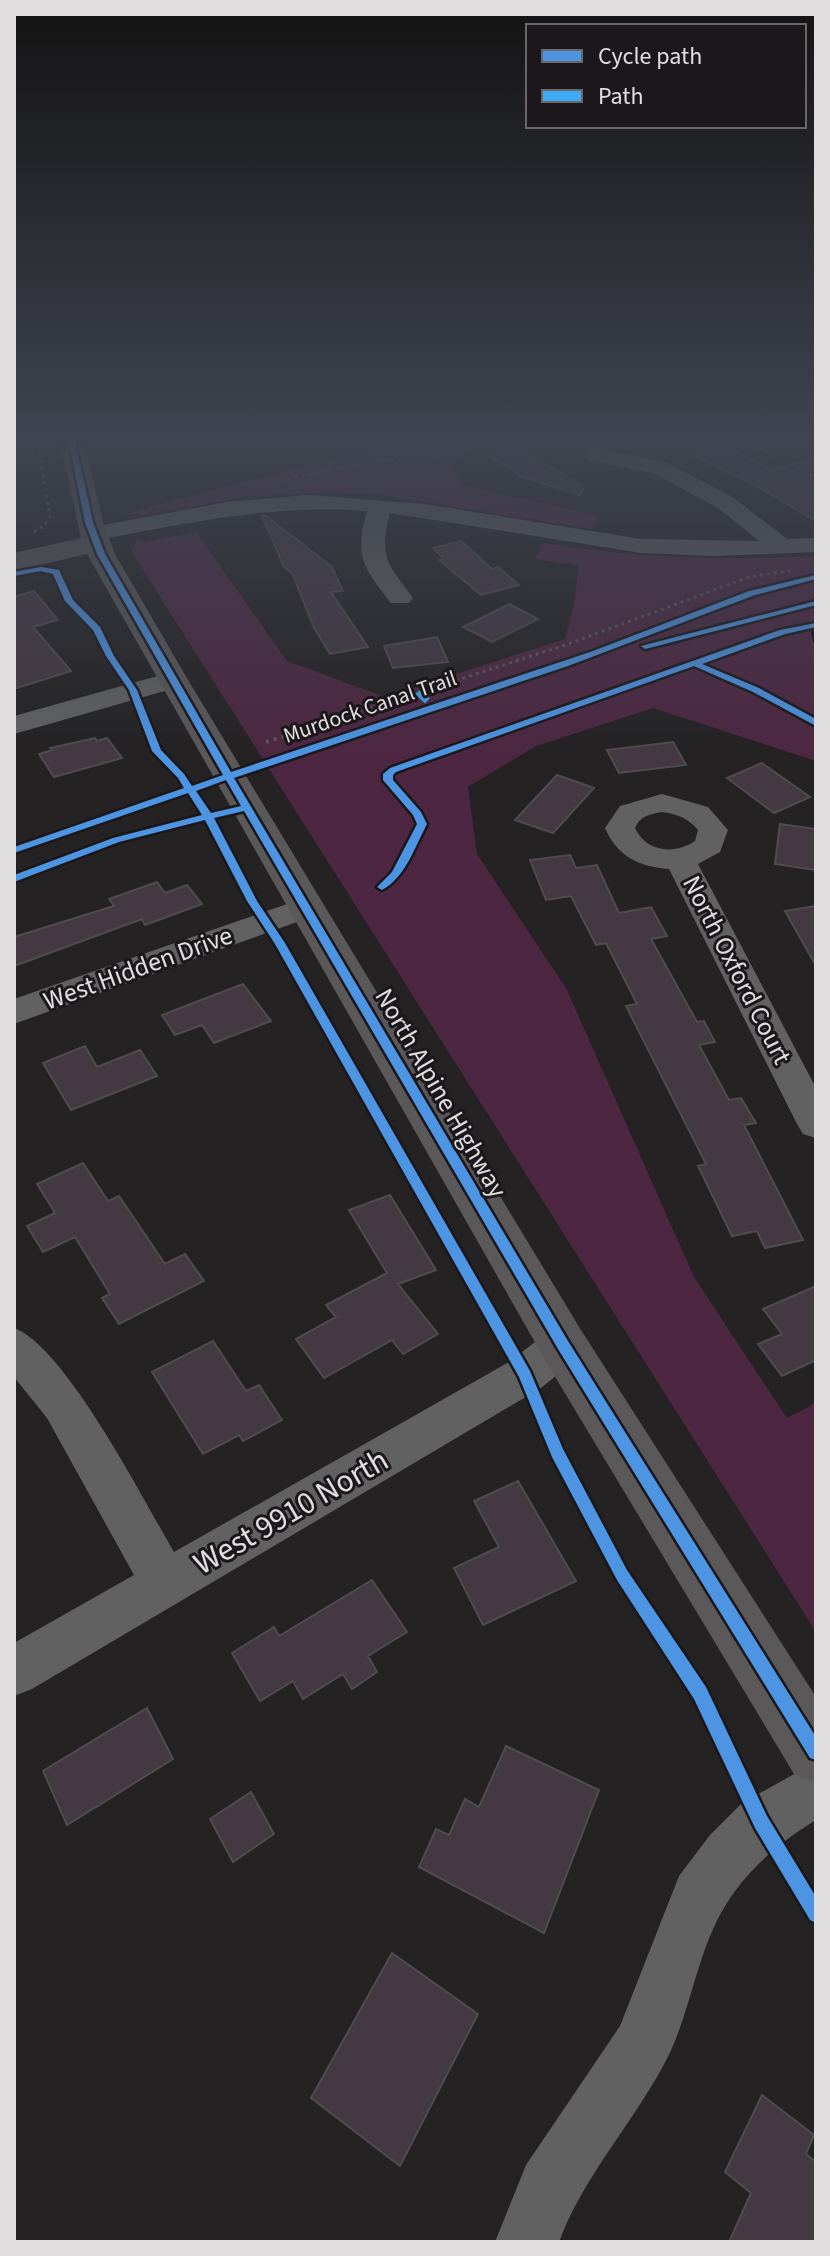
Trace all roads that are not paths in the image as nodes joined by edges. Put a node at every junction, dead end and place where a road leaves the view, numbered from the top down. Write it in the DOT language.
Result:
graph roads {
  1 [pos="52,543"];
  2 [pos="72,543"];
  3 [pos="98,543"];
  4 [pos="369,543"];
  5 [pos="626,543"];
  6 [pos="777,543"];
  7 [pos="816,545"];
  8 [pos="782,547"];
  9 [pos="14,550"];
  10 [pos="14,562"];
  11 [pos="400,598"];
  12 [pos="172,680"];
  13 [pos="14,725"];
  14 [pos="680,859"];
  15 [pos="307,907"];
  16 [pos="14,1012"];
  17 [pos="816,1124"];
  18 [pos="563,1345"];
  19 [pos="14,1346"];
  20 [pos="166,1584"];
  21 [pos="14,1671"];
  22 [pos="816,1752"];
  23 [pos="816,1789"];
  24 [pos="527,2242"];
  1 -- 9 [label="main road"];
  2 -- 10 [label="main road"];
  3 -- 12 [label="main road, North Alpine Highway"];
  4 -- 11 [label="street"];
  5 -- 8 [label="street"];
  6 -- 8 [label="street"];
  7 -- 8 [label="street"];
  12 -- 13 [label="street"];
  12 -- 15 [label="main road, North Alpine Highway"];
  14 -- 17 [label="street, North Oxford Court"];
  15 -- 16 [label="street, West Hidden Drive"];
  15 -- 18 [label="main road, North Alpine Highway"];
  18 -- 20 [label="street, West 9910 North"];
  18 -- 22 [label="main road, North Alpine Highway"];
  19 -- 20 [label="street"];
  20 -- 21 [label="street, West 9910 North"];
  23 -- 24 [label="street"];
}
